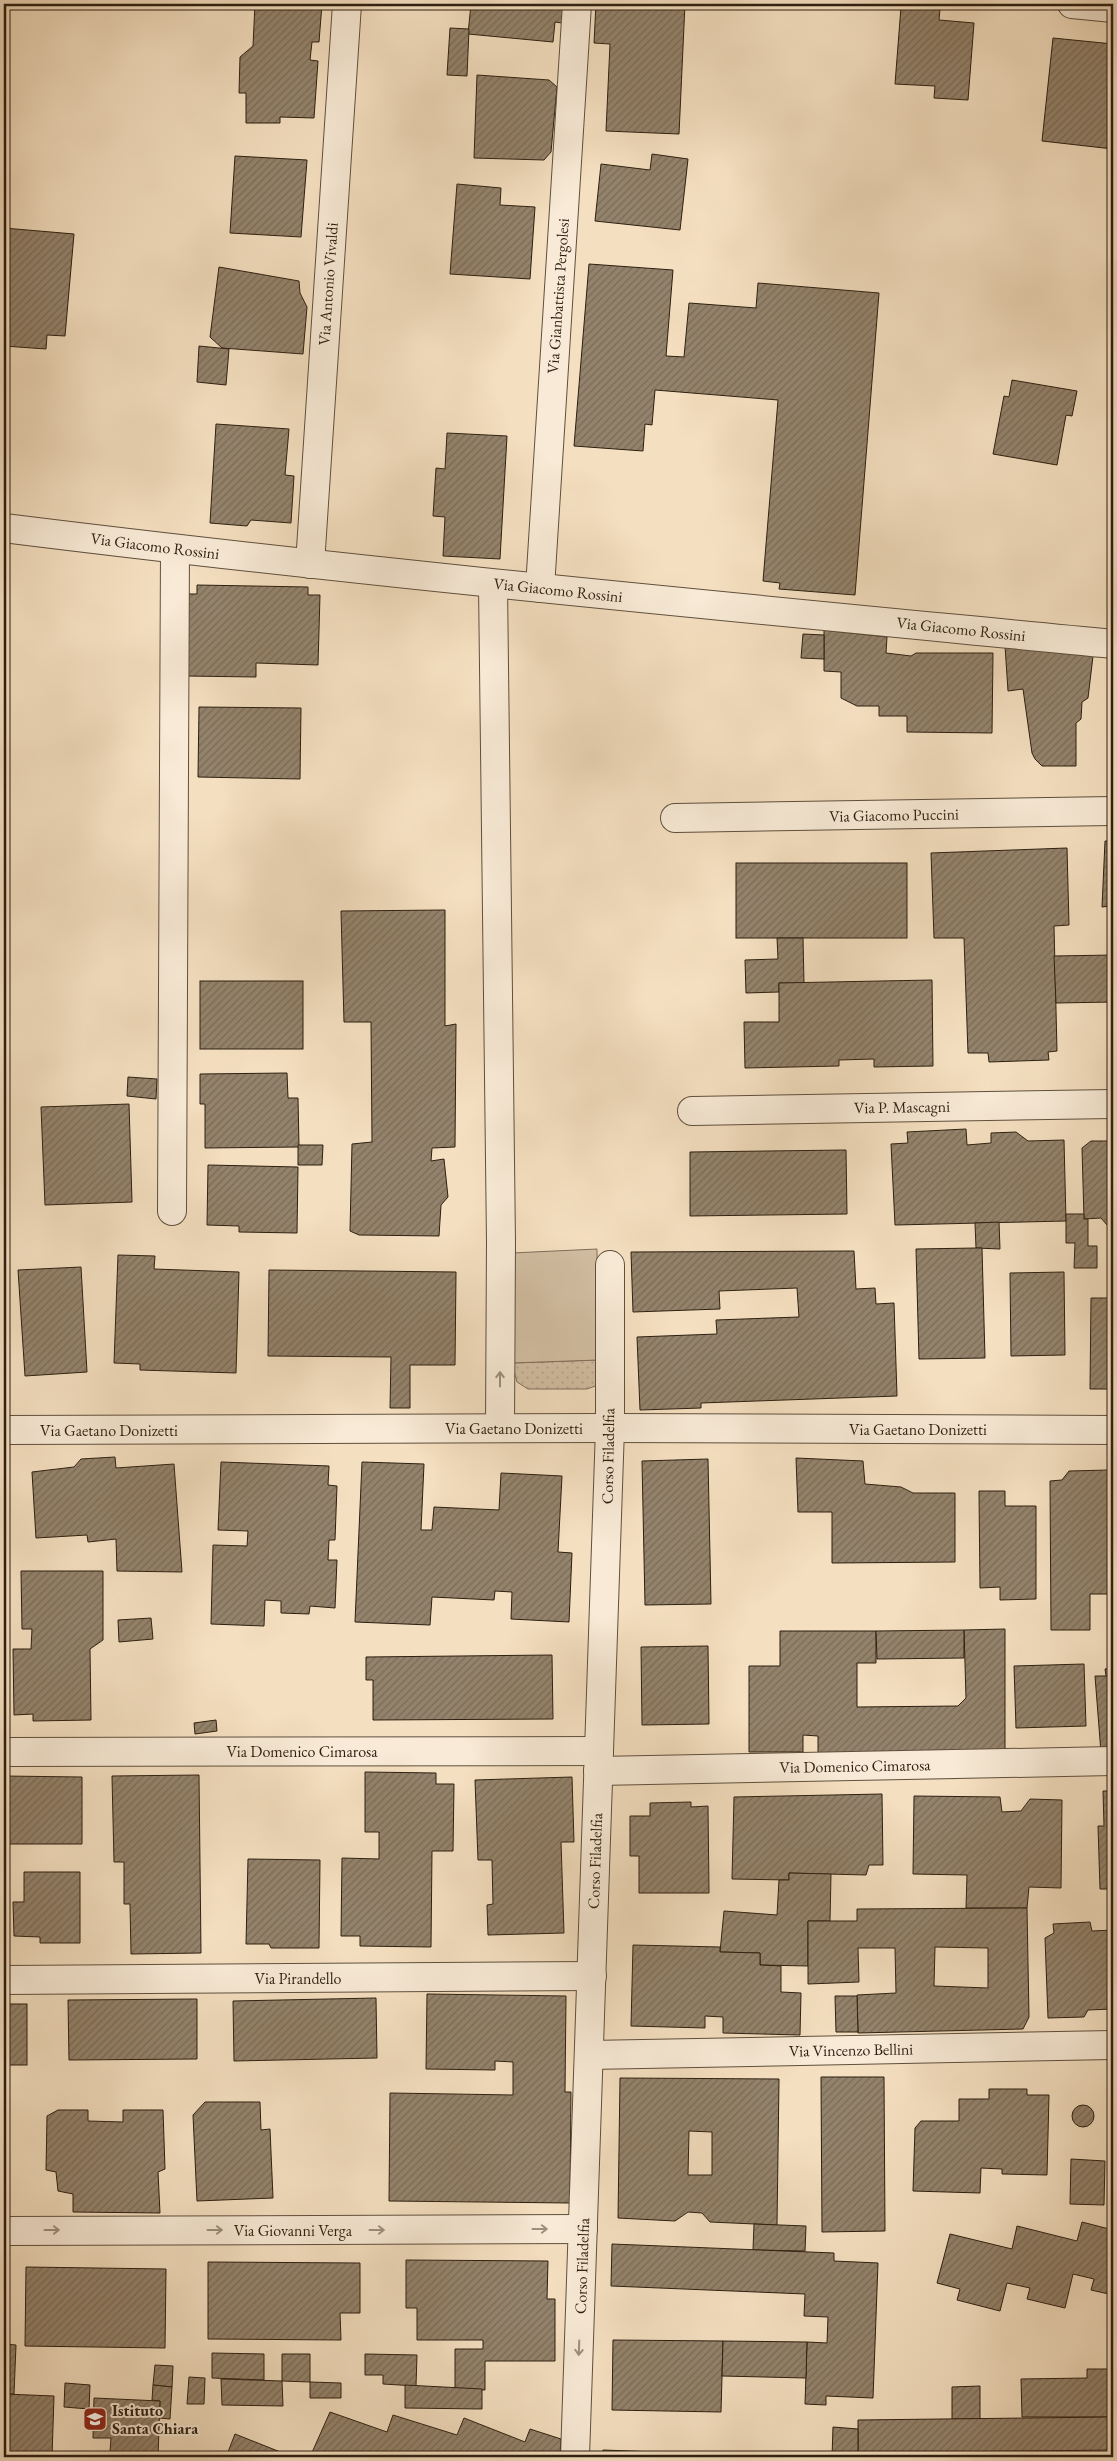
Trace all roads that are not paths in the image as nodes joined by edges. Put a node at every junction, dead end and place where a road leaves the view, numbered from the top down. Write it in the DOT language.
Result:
graph roads {
  1 [pos="347,4"];
  2 [pos="577,4"];
  3 [pos="1072,4"];
  4 [pos="1113,8"];
  5 [pos="4,528"];
  6 [pos="174,549"];
  7 [pos="310,564"];
  8 [pos="493,584"];
  9 [pos="540,588"];
  10 [pos="1113,644"];
  11 [pos="1113,811"];
  12 [pos="675,818"];
  13 [pos="1113,1104"];
  14 [pos="692,1111"];
  15 [pos="172,1211"];
  16 [pos="610,1265"];
  17 [pos="500,1428"];
  18 [pos="610,1428"];
  19 [pos="4,1430"];
  20 [pos="1113,1430"];
  21 [pos="4,1752"];
  22 [pos="598,1761"];
  23 [pos="1113,1761"];
  24 [pos="592,1976"];
  25 [pos="4,1980"];
  26 [pos="1113,2045"];
  27 [pos="589,2055"];
  28 [pos="583,2229"];
  29 [pos="4,2231"];
  30 [pos="575,2457"];
  1 -- 7 [label="street, Via Antonio Vivaldi"];
  2 -- 9 [label="street, Via Gianbattista Pergolesi"];
  3 -- 4 [label="street"];
  5 -- 6 [label="street, Via Giacomo Rossini"];
  6 -- 7 [label="street, Via Giacomo Rossini"];
  6 -- 15 [label="street"];
  7 -- 8 [label="street, Via Giacomo Rossini"];
  8 -- 9 [label="street, Via Giacomo Rossini"];
  17 -- 8 [label="street, one-way"];
  9 -- 10 [label="street, Via Giacomo Rossini"];
  11 -- 12 [label="street, Via Giacomo Puccini"];
  13 -- 14 [label="street, Via P. Mascagni"];
  16 -- 18 [label="street, Corso Filadelfia"];
  17 -- 18 [label="street, Via Gaetano Donizetti"];
  17 -- 19 [label="street, Via Gaetano Donizetti"];
  18 -- 20 [label="street, Via Gaetano Donizetti"];
  18 -- 22 [label="street, Corso Filadelfia"];
  21 -- 22 [label="street, Via Domenico Cimarosa"];
  22 -- 23 [label="street, Via Domenico Cimarosa"];
  22 -- 24 [label="street, Corso Filadelfia"];
  24 -- 25 [label="street, Via Pirandello"];
  24 -- 27 [label="street, Corso Filadelfia"];
  26 -- 27 [label="street, Via Vincenzo Bellini"];
  27 -- 28 [label="street, Corso Filadelfia"];
  29 -- 28 [label="street, Via Giovanni Verga, one-way"];
  28 -- 30 [label="street, Corso Filadelfia, one-way"];
}
